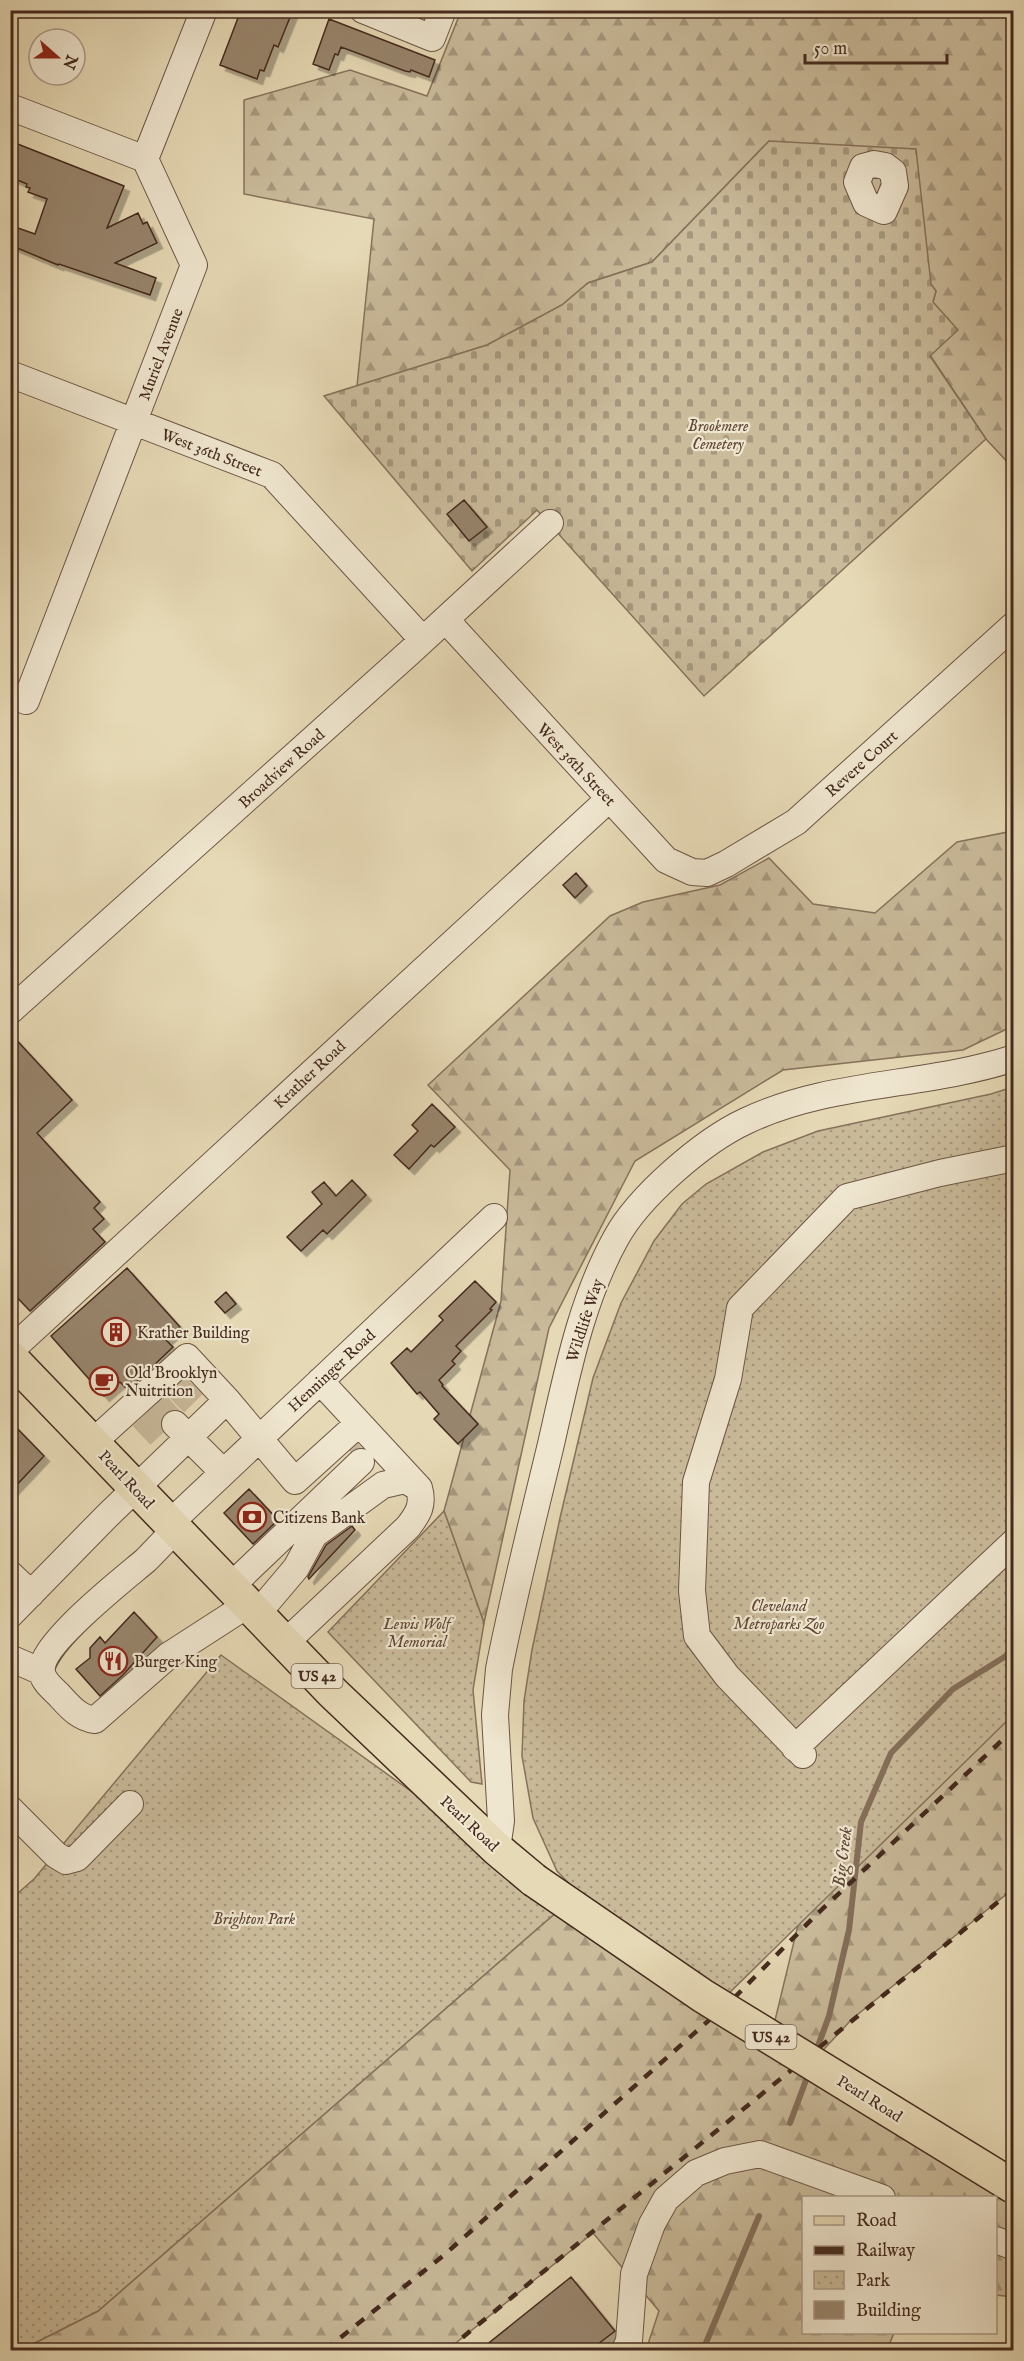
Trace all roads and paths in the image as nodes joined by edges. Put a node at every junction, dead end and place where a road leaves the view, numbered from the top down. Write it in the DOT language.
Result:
graph roads {
  1 [pos="204,10"];
  2 [pos="363,10"];
  3 [pos="443,10"];
  4 [pos="10,107"];
  5 [pos="145,159"];
  6 [pos="10,374"];
  7 [pos="134,422"];
  8 [pos="550,523"];
  9 [pos="447,618"];
  10 [pos="1014,625"];
  11 [pos="423,640"];
  12 [pos="18,698"];
  13 [pos="609,799"];
  14 [pos="692,872"];
  15 [pos="10,1011"];
  16 [pos="1014,1058"];
  17 [pos="1014,1158"];
  18 [pos="494,1217"];
  19 [pos="10,1351"];
  20 [pos="10,1357"];
  21 [pos="320,1381"];
  22 [pos="227,1400"];
  23 [pos="174,1437"];
  24 [pos="260,1438"];
  25 [pos="92,1443"];
  26 [pos="362,1450"];
  27 [pos="223,1472"];
  28 [pos="295,1481"];
  29 [pos="135,1488"];
  30 [pos="419,1488"];
  31 [pos="316,1506"];
  32 [pos="172,1527"];
  33 [pos="1014,1542"];
  34 [pos="10,1574"];
  35 [pos="31,1594"];
  36 [pos="245,1602"];
  37 [pos="10,1615"];
  38 [pos="285,1643"];
  39 [pos="10,1658"];
  40 [pos="42,1672"];
  41 [pos="130,1804"];
  42 [pos="10,1809"];
  43 [pos="497,1849"];
  44 [pos="1014,2187"];
  45 [pos="877,2196"];
  46 [pos="997,2240"];
  47 [pos="1014,2247"];
  48 [pos="625,2350"];
  1 -- 5 [label="street"];
  2 -- 3 [label="street"];
  4 -- 5 [label="street"];
  5 -- 7 [label="street, Muriel Avenue"];
  6 -- 7 [label="street, West 36th Street"];
  7 -- 11 [label="street, West 36th Street"];
  7 -- 12 [label="street, Muriel Avenue"];
  8 -- 9 [label="street, Broadview Road"];
  9 -- 11 [label="street, Broadview Road"];
  9 -- 13 [label="street, West 36th Street"];
  10 -- 14 [label="street, Revere Court"];
  11 -- 15 [label="street, Broadview Road"];
  13 -- 14 [label="street, West 36th Street"];
  13 -- 19 [label="street, Krather Road"];
  16 -- 43 [label="street, Wildlife Way"];
  17 -- 33 [label="street"];
  18 -- 21 [label="street, Henninger Road"];
  20 -- 25 [label="main road, Pearl Road / US 42"];
  21 -- 24 [label="street, Henninger Road"];
  21 -- 26 [label="street"];
  22 -- 23 [label="street"];
  22 -- 24 [label="street"];
  22 -- 25 [label="street"];
  23 -- 27 [label="street"];
  23 -- 29 [label="street"];
  24 -- 27 [label="street, Henninger Road"];
  24 -- 28 [label="street"];
  25 -- 29 [label="main road, Pearl Road / US 42"];
  26 -- 28 [label="street"];
  26 -- 30 [label="street"];
  26 -- 31 [label="street"];
  27 -- 32 [label="street, Henninger Road"];
  28 -- 31 [label="street"];
  29 -- 32 [label="main road, Pearl Road / US 42"];
  29 -- 35 [label="street"];
  30 -- 36 [label="street"];
  30 -- 38 [label="street"];
  31 -- 36 [label="street"];
  32 -- 36 [label="main road, Pearl Road / US 42"];
  32 -- 40 [label="street, Henninger Road"];
  34 -- 35 [label="street"];
  35 -- 37 [label="street"];
  36 -- 38 [label="main road, Pearl Road / US 42"];
  36 -- 40 [label="street"];
  38 -- 43 [label="main road, Pearl Road / US 42"];
  39 -- 40 [label="street"];
  41 -- 42 [label="street"];
  43 -- 44 [label="main road, Pearl Road / US 42, bridge"];
  45 -- 48 [label="street"];
  46 -- 47 [label="street"];
}
